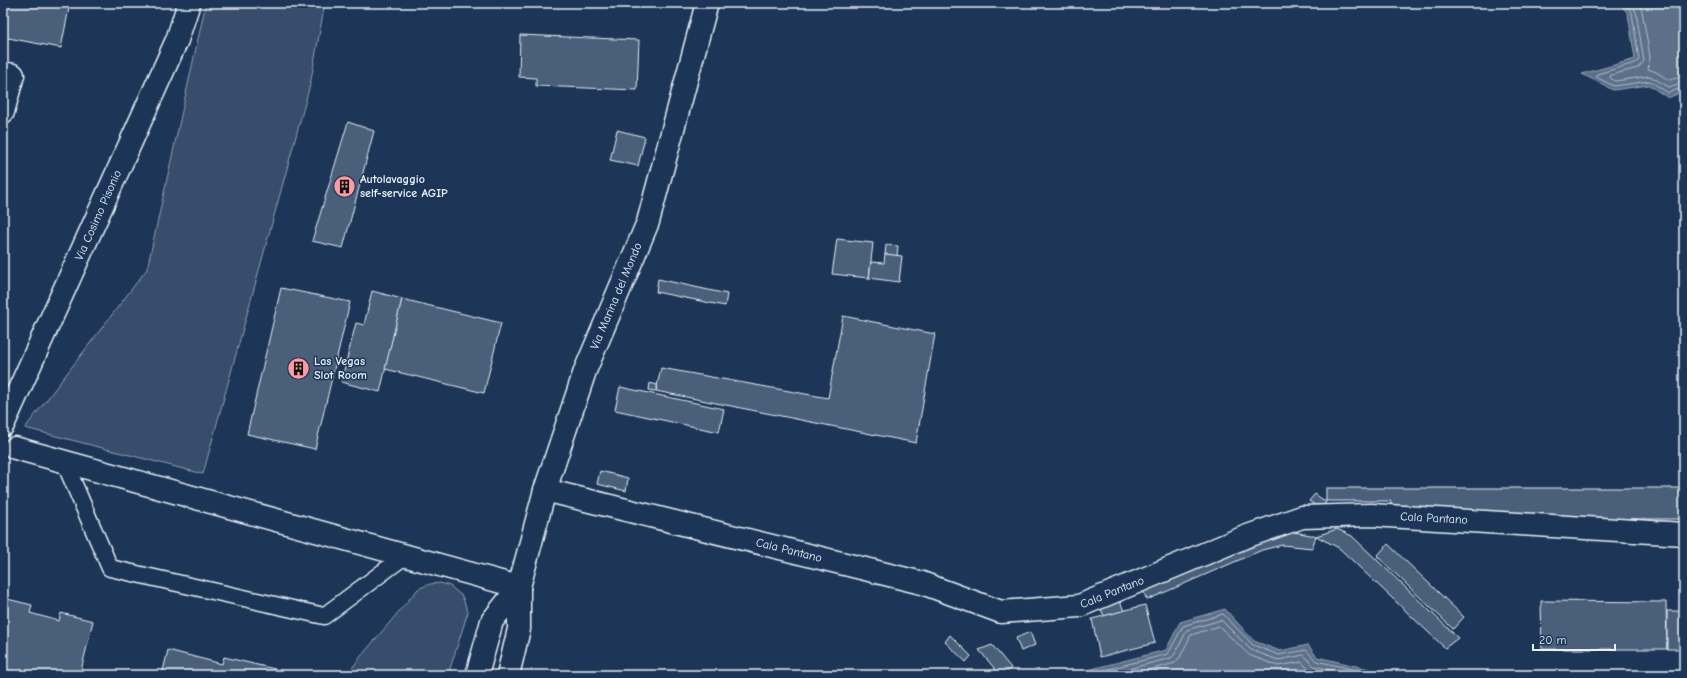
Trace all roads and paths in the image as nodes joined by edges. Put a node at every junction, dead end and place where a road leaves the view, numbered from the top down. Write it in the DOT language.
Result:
graph roads {
  1 [pos="189,3"];
  2 [pos="707,3"];
  3 [pos="3,73"];
  4 [pos="3,112"];
  5 [pos="3,425"];
  6 [pos="16,448"];
  7 [pos="64,461"];
  8 [pos="545,490"];
  9 [pos="1684,534"];
  10 [pos="406,555"];
  11 [pos="519,587"];
  12 [pos="477,675"];
  13 [pos="508,675"];
  1 -- 5 [label="street, Via Cosimo Pisonio"];
  2 -- 8 [label="street, Via Marina del Mondo"];
  3 -- 4 [label="street"];
  6 -- 7 [label="street"];
  7 -- 10 [label="street"];
  7 -- 10 [label="lane"];
  8 -- 9 [label="street, Cala Pantano"];
  8 -- 11 [label="street, Via Marina del Mondo"];
  10 -- 11 [label="street"];
  11 -- 12 [label="street, Via Marina del Mondo"];
  11 -- 13 [label="street, Via Marina del Mondo"];
}
